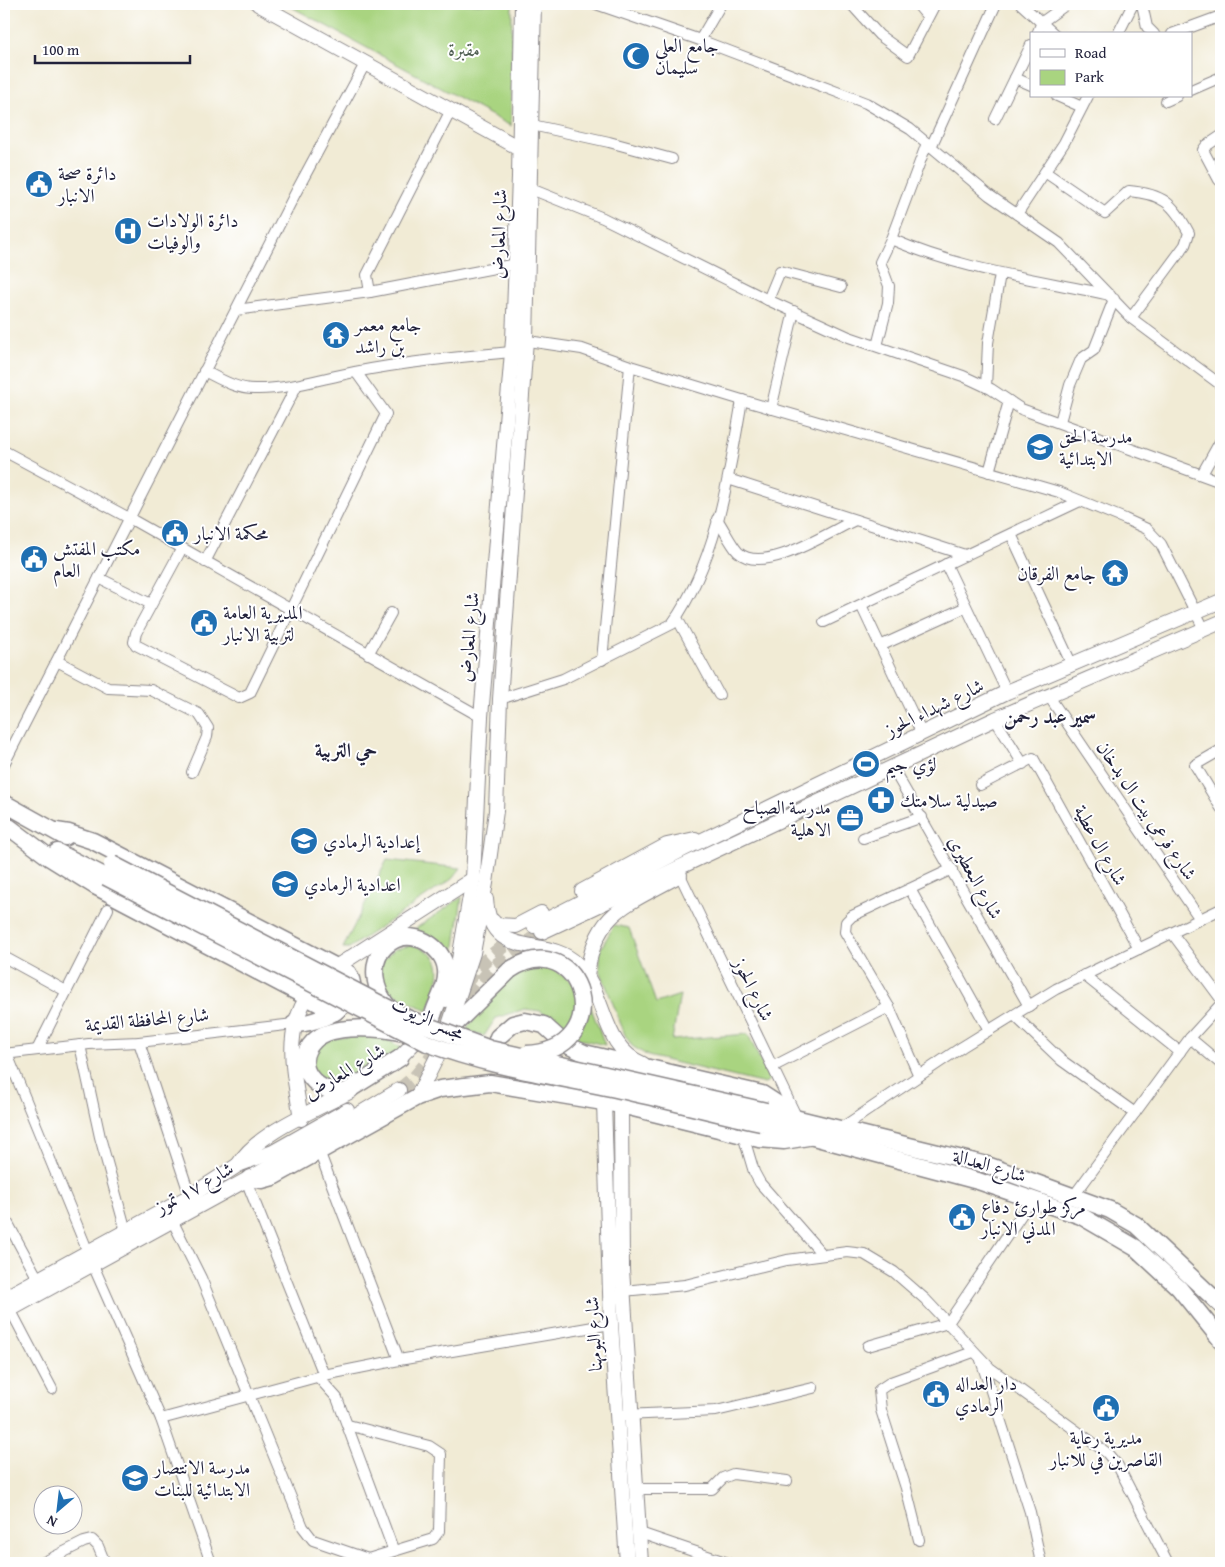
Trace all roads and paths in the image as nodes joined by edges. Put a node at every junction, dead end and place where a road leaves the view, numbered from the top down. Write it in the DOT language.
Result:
graph roads {
  1 [pos="258,4"];
  2 [pos="522,4"];
  3 [pos="534,4"];
  4 [pos="596,4"];
  5 [pos="721,4"];
  6 [pos="851,4"];
  7 [pos="917,4"];
  8 [pos="935,4"];
  9 [pos="996,4"];
  10 [pos="1021,4"];
  11 [pos="1067,4"];
  12 [pos="1133,4"];
  13 [pos="1142,4"];
  14 [pos="625,8"];
  15 [pos="927,16"];
  16 [pos="1221,16"];
  17 [pos="1042,22"];
  18 [pos="1038,32"];
  19 [pos="1052,32"];
  20 [pos="1119,32"];
  21 [pos="1152,32"];
  22 [pos="1177,32"];
  23 [pos="700,40"];
  24 [pos="1030,47"];
  25 [pos="366,62"];
  26 [pos="1221,77"];
  27 [pos="1015,78"];
  28 [pos="1030,85"];
  29 [pos="1192,90"];
  30 [pos="1062,98"];
  31 [pos="1087,98"];
  32 [pos="1173,98"];
  33 [pos="1166,101"];
  34 [pos="1082,107"];
  35 [pos="451,110"];
  36 [pos="996,119"];
  37 [pos="532,125"];
  38 [pos="1221,136"];
  39 [pos="929,145"];
  40 [pos="519,148"];
  41 [pos="672,159"];
  42 [pos="1045,172"];
  43 [pos="1219,180"];
  44 [pos="531,189"];
  45 [pos="1017,214"];
  46 [pos="891,240"];
  47 [pos="516,264"];
  48 [pos="1000,274"];
  49 [pos="841,286"];
  50 [pos="370,292"];
  51 [pos="1112,297"];
  52 [pos="768,300"];
  53 [pos="236,310"];
  54 [pos="794,311"];
  55 [pos="1131,318"];
  56 [pos="517,344"];
  57 [pos="877,346"];
  58 [pos="630,366"];
  59 [pos="204,372"];
  60 [pos="356,372"];
  61 [pos="297,385"];
  62 [pos="1221,385"];
  63 [pos="986,387"];
  64 [pos="742,400"];
  65 [pos="1009,401"];
  66 [pos="771,408"];
  67 [pos="1060,422"];
  68 [pos="1221,440"];
  69 [pos="4,451"];
  70 [pos="989,472"];
  71 [pos="1202,474"];
  72 [pos="728,479"];
  73 [pos="1221,482"];
  74 [pos="1080,501"];
  75 [pos="129,518"];
  76 [pos="717,519"];
  77 [pos="855,520"];
  78 [pos="1011,534"];
  79 [pos="182,548"];
  80 [pos="965,555"];
  81 [pos="205,562"];
  82 [pos="946,564"];
  83 [pos="98,578"];
  84 [pos="1221,601"];
  85 [pos="151,604"];
  86 [pos="861,605"];
  87 [pos="966,607"];
  88 [pos="292,611"];
  89 [pos="1195,612"];
  90 [pos="391,613"];
  91 [pos="677,618"];
  92 [pos="824,622"];
  93 [pos="1221,622"];
  94 [pos="1204,629"];
  95 [pos="880,646"];
  96 [pos="368,654"];
  97 [pos="602,660"];
  98 [pos="57,661"];
  99 [pos="1072,665"];
  100 [pos="1007,692"];
  101 [pos="720,695"];
  102 [pos="1048,695"];
  103 [pos="500,699"];
  104 [pos="480,717"];
  105 [pos="995,719"];
  106 [pos="922,734"];
  107 [pos="1221,750"];
  108 [pos="873,758"];
  109 [pos="4,764"];
  110 [pos="1023,764"];
  111 [pos="886,770"];
  112 [pos="192,772"];
  113 [pos="980,785"];
  114 [pos="4,803"];
  115 [pos="478,806"];
  116 [pos="1221,808"];
  117 [pos="496,811"];
  118 [pos="922,817"];
  119 [pos="6,825"];
  120 [pos="56,831"];
  121 [pos="863,838"];
  122 [pos="715,842"];
  123 [pos="952,869"];
  124 [pos="109,871"];
  125 [pos="680,875"];
  126 [pos="480,881"];
  127 [pos="910,888"];
  128 [pos="108,909"];
  129 [pos="1221,909"];
  130 [pos="489,915"];
  131 [pos="1200,919"];
  132 [pos="536,930"];
  133 [pos="1172,933"];
  134 [pos="1139,949"];
  135 [pos="4,957"];
  136 [pos="338,966"];
  137 [pos="587,976"];
  138 [pos="1084,976"];
  139 [pos="66,991"];
  140 [pos="306,997"];
  141 [pos="1221,999"];
  142 [pos="1221,1004"];
  143 [pos="1029,1006"];
  144 [pos="889,1007"];
  145 [pos="391,1010"];
  146 [pos="335,1012"];
  147 [pos="1014,1015"];
  148 [pos="294,1024"];
  149 [pos="432,1025"];
  150 [pos="989,1030"];
  151 [pos="446,1033"];
  152 [pos="410,1034"];
  153 [pos="1190,1038"];
  154 [pos="140,1042"];
  155 [pos="80,1045"];
  156 [pos="37,1050"];
  157 [pos="1180,1052"];
  158 [pos="5,1054"];
  159 [pos="516,1055"];
  160 [pos="400,1058"];
  161 [pos="1221,1064"];
  162 [pos="772,1068"];
  163 [pos="668,1073"];
  164 [pos="919,1076"];
  165 [pos="513,1086"];
  166 [pos="416,1097"];
  167 [pos="612,1104"];
  168 [pos="1135,1113"];
  169 [pos="763,1117"];
  170 [pos="792,1117"];
  171 [pos="301,1119"];
  172 [pos="840,1129"];
  173 [pos="744,1135"];
  174 [pos="814,1136"];
  175 [pos="319,1151"];
  176 [pos="606,1156"];
  177 [pos="621,1156"];
  178 [pos="238,1165"];
  179 [pos="248,1179"];
  180 [pos="190,1196"];
  181 [pos="1073,1197"];
  182 [pos="1032,1198"];
  183 [pos="4,1216"];
  184 [pos="172,1220"];
  185 [pos="150,1225"];
  186 [pos="126,1230"];
  187 [pos="823,1255"];
  188 [pos="90,1258"];
  189 [pos="38,1279"];
  190 [pos="623,1291"];
  191 [pos="1221,1305"];
  192 [pos="6,1307"];
  193 [pos="610,1324"];
  194 [pos="948,1324"];
  195 [pos="1221,1340"];
  196 [pos="868,1346"];
  197 [pos="977,1355"];
  198 [pos="399,1360"];
  199 [pos="321,1376"];
  200 [pos="813,1388"];
  201 [pos="52,1389"];
  202 [pos="248,1394"];
  203 [pos="617,1414"];
  204 [pos="633,1416"];
  205 [pos="161,1419"];
  206 [pos="348,1425"];
  207 [pos="787,1481"];
  208 [pos="637,1489"];
  209 [pos="637,1532"];
  210 [pos="919,1540"];
  211 [pos="393,1550"];
  212 [pos="368,1561"];
  213 [pos="42,1563"];
  214 [pos="105,1563"];
  215 [pos="211,1563"];
  216 [pos="627,1563"];
  217 [pos="640,1563"];
  218 [pos="728,1563"];
  219 [pos="1041,1563"];
  220 [pos="1168,1563"];
  1 -- 25 [label="street"];
  2 -- 40 [label="street, شارع المعارض"];
  3 -- 37 [label="street, شارع المعارض"];
  4 -- 14 [label="street"];
  5 -- 23 [label="street"];
  6 -- 15 [label="street"];
  7 -- 15 [label="street"];
  8 -- 15 [label="street"];
  9 -- 39 [label="street"];
  10 -- 17 [label="street"];
  11 -- 17 [label="street"];
  12 -- 20 [label="street"];
  13 -- 21 [label="street"];
  14 -- 23 [label="street"];
  16 -- 22 [label="street"];
  17 -- 18 [label="street"];
  17 -- 19 [label="street"];
  23 -- 39 [label="street"];
  24 -- 27 [label="street"];
  25 -- 35 [label="street"];
  25 -- 53 [label="street"];
  26 -- 29 [label="street"];
  27 -- 28 [label="street"];
  27 -- 36 [label="street"];
  30 -- 34 [label="street"];
  31 -- 34 [label="street"];
  32 -- 33 [label="street"];
  34 -- 42 [label="street"];
  35 -- 40 [label="street"];
  35 -- 50 [label="street"];
  37 -- 41 [label="street"];
  37 -- 44 [label="street, شارع المعارض"];
  38 -- 43 [label="street"];
  39 -- 45 [label="street"];
  39 -- 46 [label="street"];
  40 -- 47 [label="street, شارع المعارض"];
  42 -- 45 [label="street"];
  42 -- 55 [label="street"];
  44 -- 52 [label="street"];
  44 -- 56 [label="street, شارع المعارض"];
  45 -- 51 [label="street"];
  46 -- 48 [label="street"];
  46 -- 57 [label="street"];
  47 -- 50 [label="street"];
  47 -- 56 [label="street, شارع المعارض"];
  48 -- 51 [label="street"];
  48 -- 63 [label="street"];
  49 -- 52 [label="street"];
  50 -- 53 [label="street"];
  51 -- 55 [label="street"];
  51 -- 67 [label="street"];
  52 -- 54 [label="street"];
  53 -- 59 [label="street"];
  54 -- 57 [label="street"];
  54 -- 66 [label="street"];
  55 -- 62 [label="street"];
  56 -- 58 [label="street"];
  56 -- 60 [label="street"];
  56 -- 103 [label="street, شارع المعارض"];
  56 -- 104 [label="street, شارع المعارض"];
  57 -- 63 [label="street"];
  58 -- 64 [label="street"];
  58 -- 97 [label="street"];
  59 -- 61 [label="street"];
  59 -- 75 [label="street"];
  60 -- 61 [label="street"];
  60 -- 88 [label="street"];
  61 -- 81 [label="street"];
  63 -- 65 [label="street"];
  64 -- 66 [label="street"];
  64 -- 72 [label="street"];
  65 -- 67 [label="street"];
  65 -- 70 [label="street"];
  66 -- 70 [label="street"];
  67 -- 71 [label="street"];
  68 -- 71 [label="street"];
  69 -- 75 [label="street"];
  70 -- 74 [label="street"];
  71 -- 73 [label="street"];
  72 -- 76 [label="street"];
  72 -- 77 [label="street"];
  74 -- 78 [label="street"];
  74 -- 89 [label="street"];
  75 -- 79 [label="street"];
  75 -- 83 [label="street"];
  76 -- 77 [label="street"];
  76 -- 91 [label="street"];
  77 -- 80 [label="street"];
  78 -- 80 [label="street"];
  78 -- 99 [label="street"];
  79 -- 81 [label="street"];
  79 -- 85 [label="street"];
  80 -- 82 [label="street"];
  81 -- 88 [label="street"];
  82 -- 86 [label="street"];
  82 -- 87 [label="street"];
  83 -- 85 [label="street"];
  83 -- 98 [label="street"];
  84 -- 89 [label="street, شارع شهداء الحوز"];
  85 -- 88 [label="street"];
  86 -- 92 [label="street"];
  86 -- 95 [label="street"];
  87 -- 95 [label="street"];
  87 -- 100 [label="street"];
  88 -- 96 [label="street"];
  89 -- 94 [label="street"];
  89 -- 99 [label="street, شارع شهداء الحوز"];
  90 -- 96 [label="street"];
  91 -- 97 [label="street"];
  91 -- 101 [label="street"];
  93 -- 94 [label="street, شارع شهداء الحوز"];
  94 -- 102 [label="street, شارع شهداء الحوز"];
  95 -- 106 [label="street"];
  96 -- 104 [label="street"];
  97 -- 103 [label="street"];
  98 -- 109 [label="street"];
  98 -- 112 [label="street"];
  99 -- 100 [label="street, شارع شهداء الحوز"];
  100 -- 106 [label="street, شارع شهداء الحوز"];
  102 -- 105 [label="street, شارع شهداء الحوز"];
  102 -- 131 [label="street, شارع فرعي بيت ال بدخان"];
  103 -- 117 [label="street, شارع المعارض"];
  104 -- 115 [label="street, شارع المعارض"];
  105 -- 110 [label="street"];
  105 -- 111 [label="street, شارع شهداء الحوز"];
  106 -- 108 [label="street, شارع شهداء الحوز"];
  107 -- 116 [label="street"];
  108 -- 111 [label="street"];
  108 -- 122 [label="street, شارع شهداء الحوز"];
  110 -- 113 [label="street"];
  110 -- 134 [label="street, شارع ال عطية"];
  111 -- 118 [label="street, شارع البعطيري"];
  111 -- 122 [label="street, شارع شهداء الحوز"];
  114 -- 120 [label="main road"];
  115 -- 117 [label="street"];
  115 -- 126 [label="street, شارع المعارض"];
  117 -- 126 [label="street, شارع المعارض"];
  118 -- 121 [label="street"];
  118 -- 123 [label="street, شارع البعطيري"];
  119 -- 124 [label="main road"];
  119 -- 140 [label="main road"];
  120 -- 124 [label="main road"];
  120 -- 136 [label="main road"];
  122 -- 125 [label="street"];
  122 -- 130 [label="street"];
  122 -- 132 [label="street, شارع شهداء الحوز"];
  123 -- 127 [label="street"];
  123 -- 143 [label="street, شارع البعطيري"];
  124 -- 145 [label="main road, مجسر الزيوت, bridge"];
  124 -- 152 [label="main road, مجسر الزيوت, bridge"];
  125 -- 137 [label="street"];
  125 -- 162 [label="street, شارع الحوز"];
  126 -- 130 [label="street"];
  126 -- 136 [label="street"];
  126 -- 149 [label="street, شارع المعارض"];
  126 -- 151 [label="street, شارع المعارض"];
  127 -- 144 [label="street"];
  127 -- 150 [label="street"];
  128 -- 139 [label="street"];
  129 -- 131 [label="street"];
  130 -- 137 [label="street"];
  131 -- 133 [label="street"];
  133 -- 134 [label="street"];
  133 -- 141 [label="street"];
  134 -- 138 [label="street"];
  135 -- 139 [label="street"];
  136 -- 140 [label="street"];
  136 -- 146 [label="main road"];
  137 -- 163 [label="street"];
  138 -- 143 [label="street"];
  138 -- 157 [label="street"];
  139 -- 156 [label="street"];
  140 -- 146 [label="main road"];
  140 -- 148 [label="street"];
  142 -- 153 [label="street"];
  143 -- 147 [label="street"];
  144 -- 162 [label="street"];
  144 -- 164 [label="street"];
  145 -- 149 [label="main road"];
  145 -- 159 [label="main road, مجسر الزيوت, bridge"];
  146 -- 148 [label="main road"];
  147 -- 150 [label="street"];
  147 -- 168 [label="street"];
  148 -- 154 [label="street, شارع المحافظة القديمة"];
  148 -- 171 [label="street"];
  149 -- 160 [label="street, شارع المعارض"];
  150 -- 164 [label="street"];
  151 -- 159 [label="main road, bridge"];
  151 -- 166 [label="street, شارع المعارض"];
  152 -- 160 [label="main road"];
  152 -- 169 [label="main road, مجسر الزيوت, bridge"];
  153 -- 157 [label="street"];
  153 -- 161 [label="street"];
  154 -- 155 [label="street, شارع المحافظة القديمة"];
  154 -- 180 [label="street"];
  155 -- 156 [label="street, شارع المحافظة القديمة"];
  155 -- 186 [label="street"];
  156 -- 158 [label="street, شارع المحافظة القديمة"];
  157 -- 168 [label="street"];
  158 -- 188 [label="street"];
  159 -- 169 [label="main road, مجسر الزيوت, bridge"];
  160 -- 171 [label="street, شارع المعارض"];
  162 -- 170 [label="street, شارع الحوز"];
  163 -- 165 [label="main road"];
  163 -- 170 [label="main road"];
  164 -- 172 [label="street"];
  165 -- 166 [label="main road"];
  165 -- 167 [label="main road"];
  166 -- 175 [label="main road"];
  167 -- 173 [label="main road"];
  167 -- 176 [label="street, شارع البومهنا"];
  167 -- 177 [label="street, شارع البومهنا"];
  168 -- 181 [label="street"];
  169 -- 170 [label="main road, شارع العدالة"];
  169 -- 174 [label="main road, شارع العدالة"];
  170 -- 172 [label="main road, شارع العدالة"];
  171 -- 178 [label="street, شارع المعارض"];
  172 -- 181 [label="main road, شارع العدالة"];
  173 -- 174 [label="main road"];
  173 -- 187 [label="street"];
  174 -- 182 [label="main road, شارع العدالة"];
  175 -- 179 [label="main road"];
  175 -- 198 [label="street"];
  176 -- 177 [label="street"];
  176 -- 193 [label="street, شارع البومهنا"];
  177 -- 190 [label="street, شارع البومهنا"];
  178 -- 179 [label="street, شارع ١٧ تموز"];
  178 -- 180 [label="street, شارع ١٧ تموز"];
  179 -- 184 [label="street, شارع ١٧ تموز"];
  179 -- 199 [label="street"];
  180 -- 185 [label="street, شارع ١٧ تموز"];
  181 -- 191 [label="main road, شارع العدالة"];
  182 -- 194 [label="street"];
  182 -- 195 [label="main road, شارع العدالة"];
  183 -- 189 [label="street"];
  184 -- 185 [label="street, شارع ١٧ تموز"];
  184 -- 202 [label="street"];
  185 -- 186 [label="street, شارع ١٧ تموز"];
  185 -- 188 [label="street, شارع ١٧ تموز"];
  186 -- 188 [label="street, شارع ١٧ تموز"];
  187 -- 190 [label="street"];
  187 -- 194 [label="street"];
  188 -- 189 [label="street, شارع ١٧ تموز"];
  188 -- 192 [label="street, شارع ١٧ تموز"];
  188 -- 205 [label="street"];
  189 -- 192 [label="street, شارع ١٧ تموز"];
  190 -- 204 [label="street, شارع البومهنا"];
  192 -- 201 [label="street"];
  193 -- 198 [label="street"];
  193 -- 203 [label="street, شارع البومهنا"];
  194 -- 196 [label="street"];
  194 -- 197 [label="street"];
  197 -- 210 [label="street"];
  197 -- 219 [label="street"];
  197 -- 220 [label="street"];
  198 -- 199 [label="street"];
  199 -- 202 [label="street"];
  199 -- 206 [label="street"];
  200 -- 204 [label="street"];
  202 -- 205 [label="street"];
  202 -- 212 [label="street"];
  203 -- 204 [label="street"];
  203 -- 216 [label="street, شارع البومهنا"];
  204 -- 208 [label="street, شارع البومهنا"];
  205 -- 215 [label="street"];
  206 -- 211 [label="street"];
  206 -- 211 [label="street"];
  207 -- 208 [label="street"];
  208 -- 209 [label="street, شارع البومهنا"];
  209 -- 217 [label="street, شارع البومهنا"];
  209 -- 218 [label="street"];
  211 -- 212 [label="street"];
  213 -- 214 [label="street"];
}
